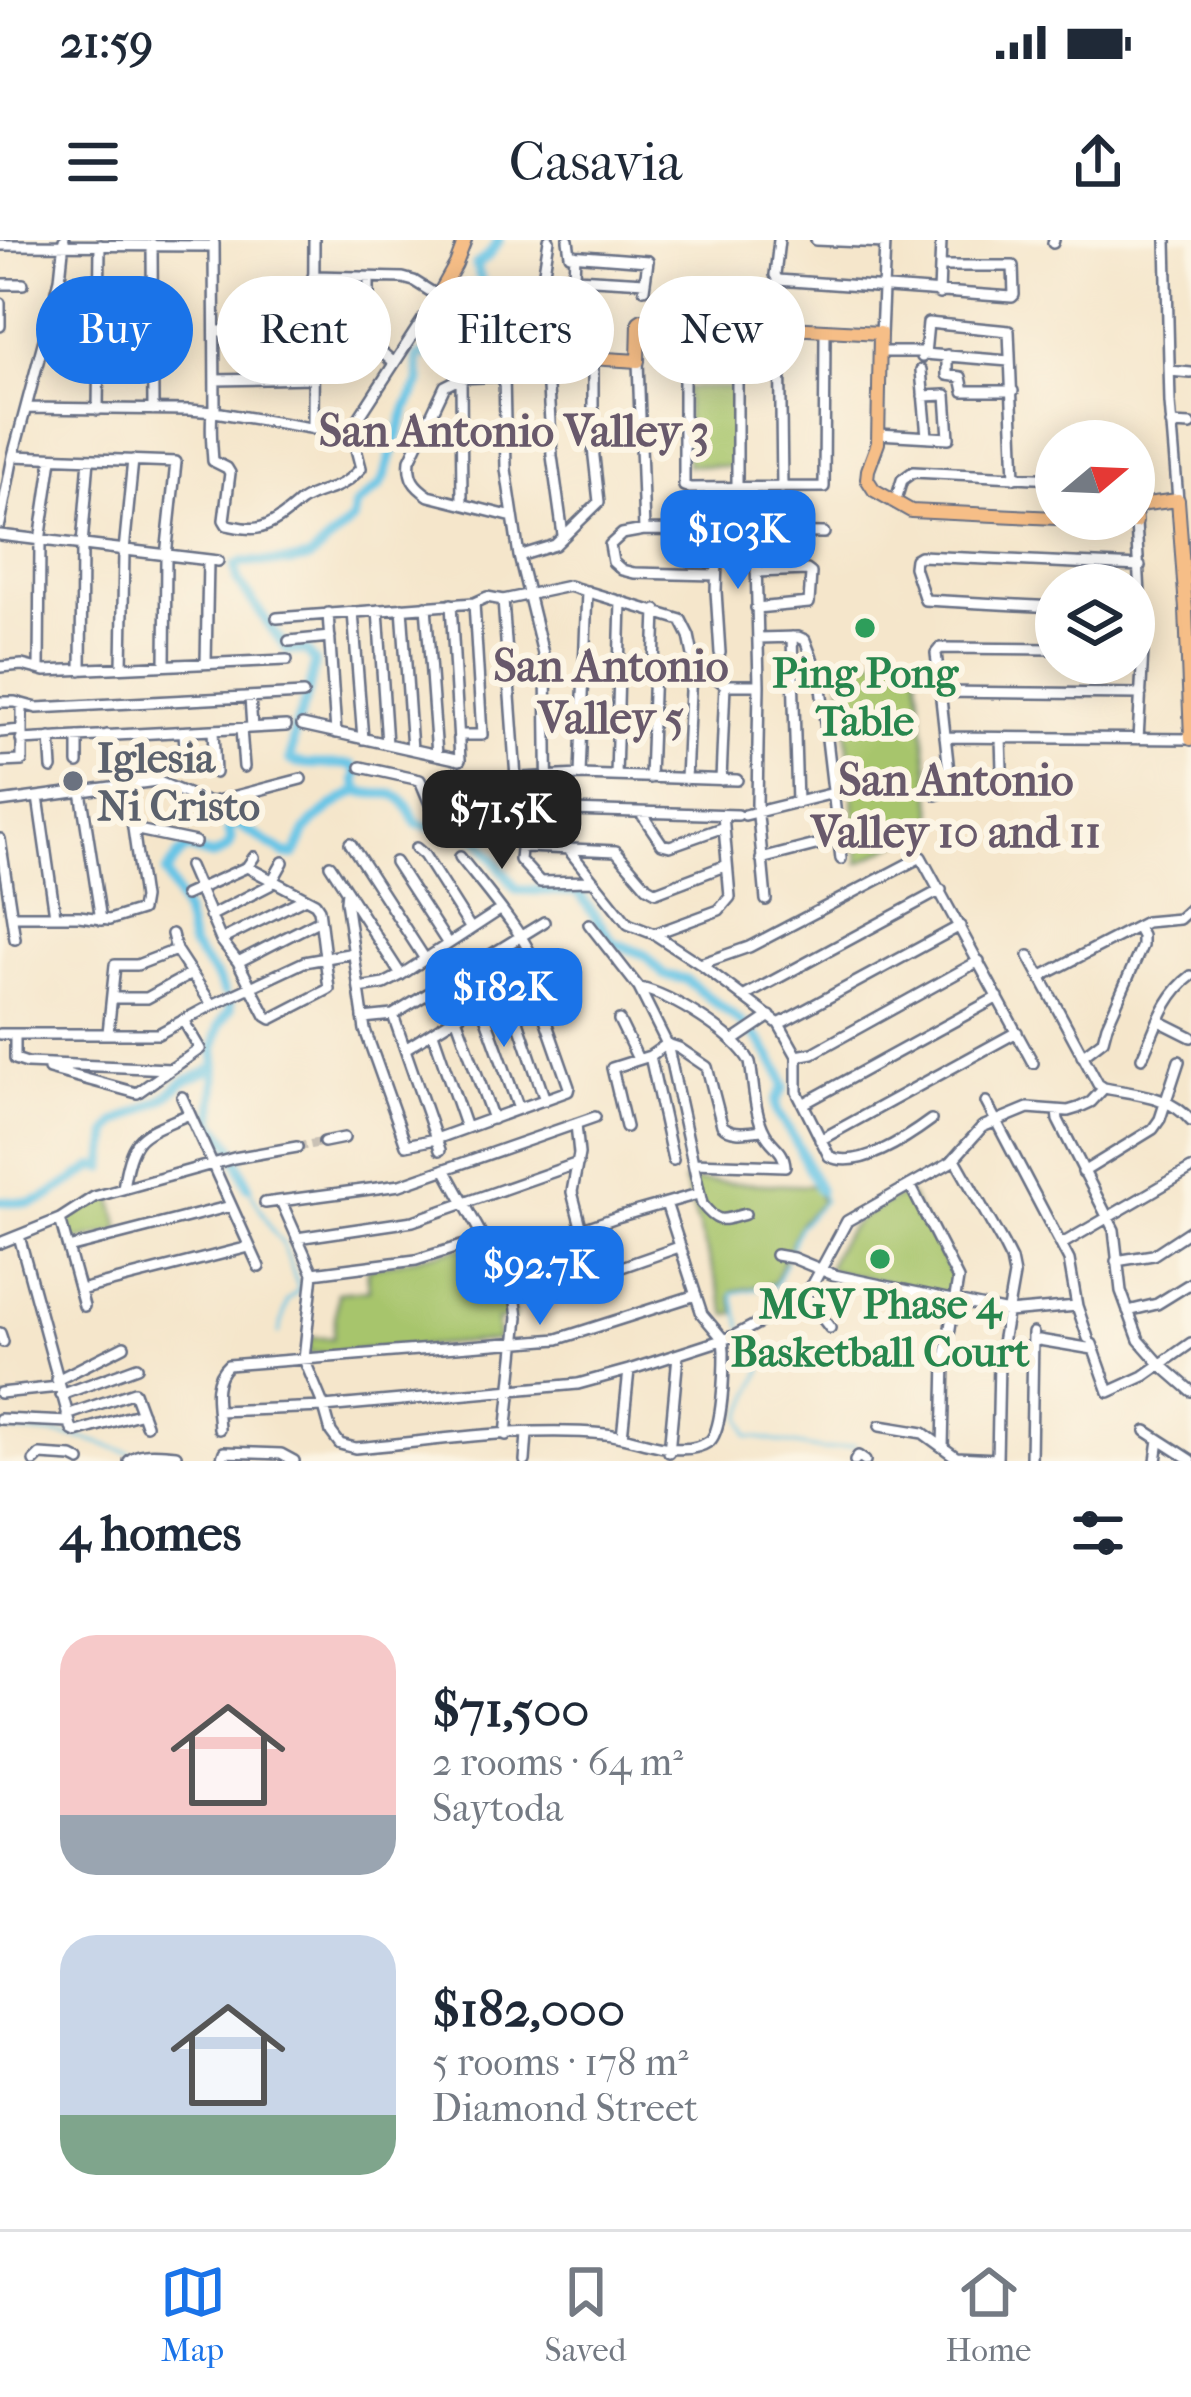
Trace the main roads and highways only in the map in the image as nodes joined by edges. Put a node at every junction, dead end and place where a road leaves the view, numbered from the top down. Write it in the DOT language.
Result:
graph roads {
  1 [pos="465,240"];
  2 [pos="1155,503"];
  3 [pos="1035,517"];
  4 [pos="1189,609"];
  5 [pos="1189,652"];
  6 [pos="1190,696"];
  7 [pos="1191,739"];
  1 -- 3 [label="main road"];
  2 -- 4 [label="main road"];
  4 -- 5 [label="main road"];
  5 -- 6 [label="main road"];
  6 -- 7 [label="main road"];
}
